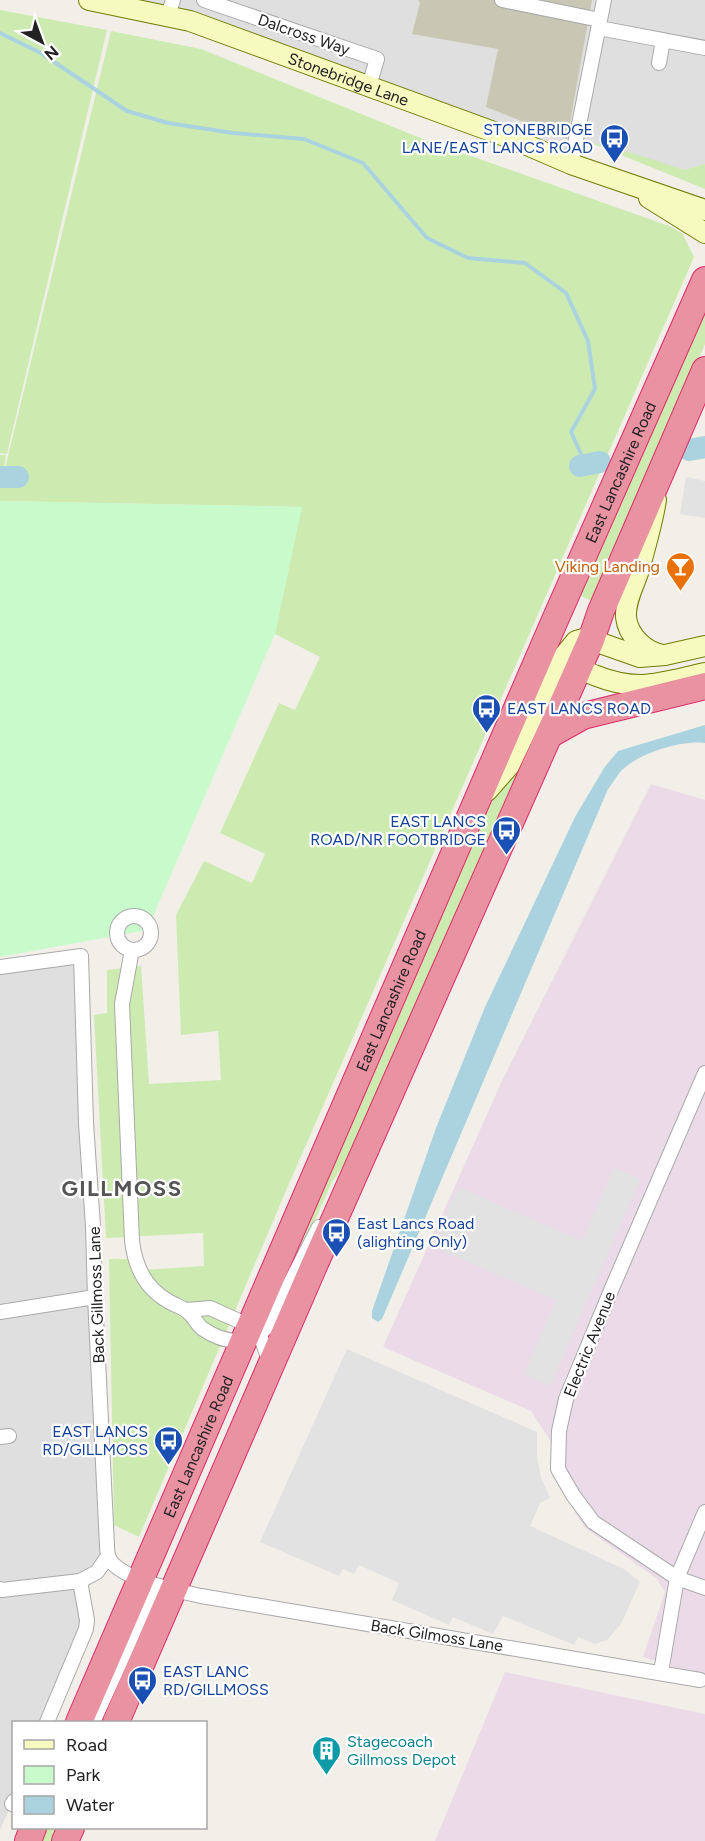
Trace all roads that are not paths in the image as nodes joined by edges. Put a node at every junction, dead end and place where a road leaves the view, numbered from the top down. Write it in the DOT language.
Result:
graph roads {
  1 [pos="89,0"];
  2 [pos="204,0"];
  3 [pos="502,0"];
  4 [pos="604,0"];
  5 [pos="171,8"];
  6 [pos="599,24"];
  7 [pos="663,40"];
  8 [pos="705,48"];
  9 [pos="659,63"];
  10 [pos="369,86"];
  11 [pos="571,164"];
  12 [pos="624,182"];
  13 [pos="705,210"];
  14 [pos="705,233"];
  15 [pos="705,280"];
  16 [pos="705,370"];
  17 [pos="661,474"];
  18 [pos="555,620"];
  19 [pos="591,640"];
  20 [pos="705,646"];
  21 [pos="665,655"];
  22 [pos="571,661"];
  23 [pos="705,673"];
  24 [pos="705,686"];
  25 [pos="549,735"];
  26 [pos="476,804"];
  27 [pos="132,950"];
  28 [pos="0,967"];
  29 [pos="705,1073"];
  30 [pos="363,1155"];
  31 [pos="94,1297"];
  32 [pos="187,1310"];
  33 [pos="0,1312"];
  34 [pos="251,1333"];
  35 [pos="271,1368"];
  36 [pos="705,1512"];
  37 [pos="108,1556"];
  38 [pos="677,1578"];
  39 [pos="141,1579"];
  40 [pos="80,1581"];
  41 [pos="705,1588"];
  42 [pos="0,1589"];
  43 [pos="174,1589"];
  44 [pos="661,1671"];
  45 [pos="700,1680"];
  46 [pos="47,1721"];
  47 [pos="79,1721"];
  48 [pos="93,1721"];
  49 [pos="116,1721"];
  1 -- 5 [label="street, Stonebridge Lane"];
  2 -- 10 [label="street, Dalcross Way"];
  3 -- 6 [label="street"];
  4 -- 6 [label="street"];
  5 -- 10 [label="street, Stonebridge Lane"];
  6 -- 7 [label="street"];
  6 -- 11 [label="street"];
  7 -- 8 [label="street"];
  7 -- 9 [label="street"];
  10 -- 11 [label="street, Stonebridge Lane"];
  11 -- 12 [label="street, Stonebridge Lane"];
  12 -- 13 [label="street, Stonebridge Lane"];
  12 -- 14 [label="street"];
  15 -- 18 [label="highway, East Lancashire Road"];
  16 -- 17 [label="highway, East Lancashire Road"];
  17 -- 19 [label="highway, East Lancashire Road"];
  17 -- 21 [label="street"];
  18 -- 22 [label="street"];
  18 -- 26 [label="highway, East Lancashire Road"];
  19 -- 21 [label="street"];
  19 -- 22 [label="highway, East Lancashire Road"];
  20 -- 21 [label="street"];
  22 -- 23 [label="street"];
  22 -- 25 [label="highway, East Lancashire Road"];
  22 -- 26 [label="street"];
  24 -- 25 [label="highway"];
  25 -- 30 [label="highway, East Lancashire Road"];
  26 -- 34 [label="highway, East Lancashire Road"];
  27 -- 32 [label="street"];
  28 -- 31 [label="street, Back Gillmoss Lane"];
  29 -- 38 [label="street, Electric Avenue"];
  30 -- 34 [label="street"];
  30 -- 35 [label="highway, East Lancashire Road"];
  31 -- 33 [label="street"];
  31 -- 37 [label="street, Back Gillmoss Lane"];
  32 -- 34 [label="street"];
  32 -- 34 [label="street"];
  34 -- 35 [label="street"];
  34 -- 39 [label="highway, East Lancashire Road"];
  35 -- 43 [label="highway, East Lancashire Road"];
  36 -- 38 [label="street"];
  37 -- 39 [label="street"];
  37 -- 40 [label="street"];
  38 -- 41 [label="street, Electric Avenue"];
  38 -- 44 [label="street"];
  39 -- 43 [label="street, Back Gilmoss Lane"];
  39 -- 47 [label="highway, East Lancashire Road"];
  40 -- 42 [label="street"];
  40 -- 46 [label="street"];
  43 -- 44 [label="street, Back Gilmoss Lane"];
  43 -- 48 [label="street"];
  43 -- 49 [label="highway, East Lancashire Road"];
  44 -- 45 [label="street, Back Gilmoss Lane"];
}
